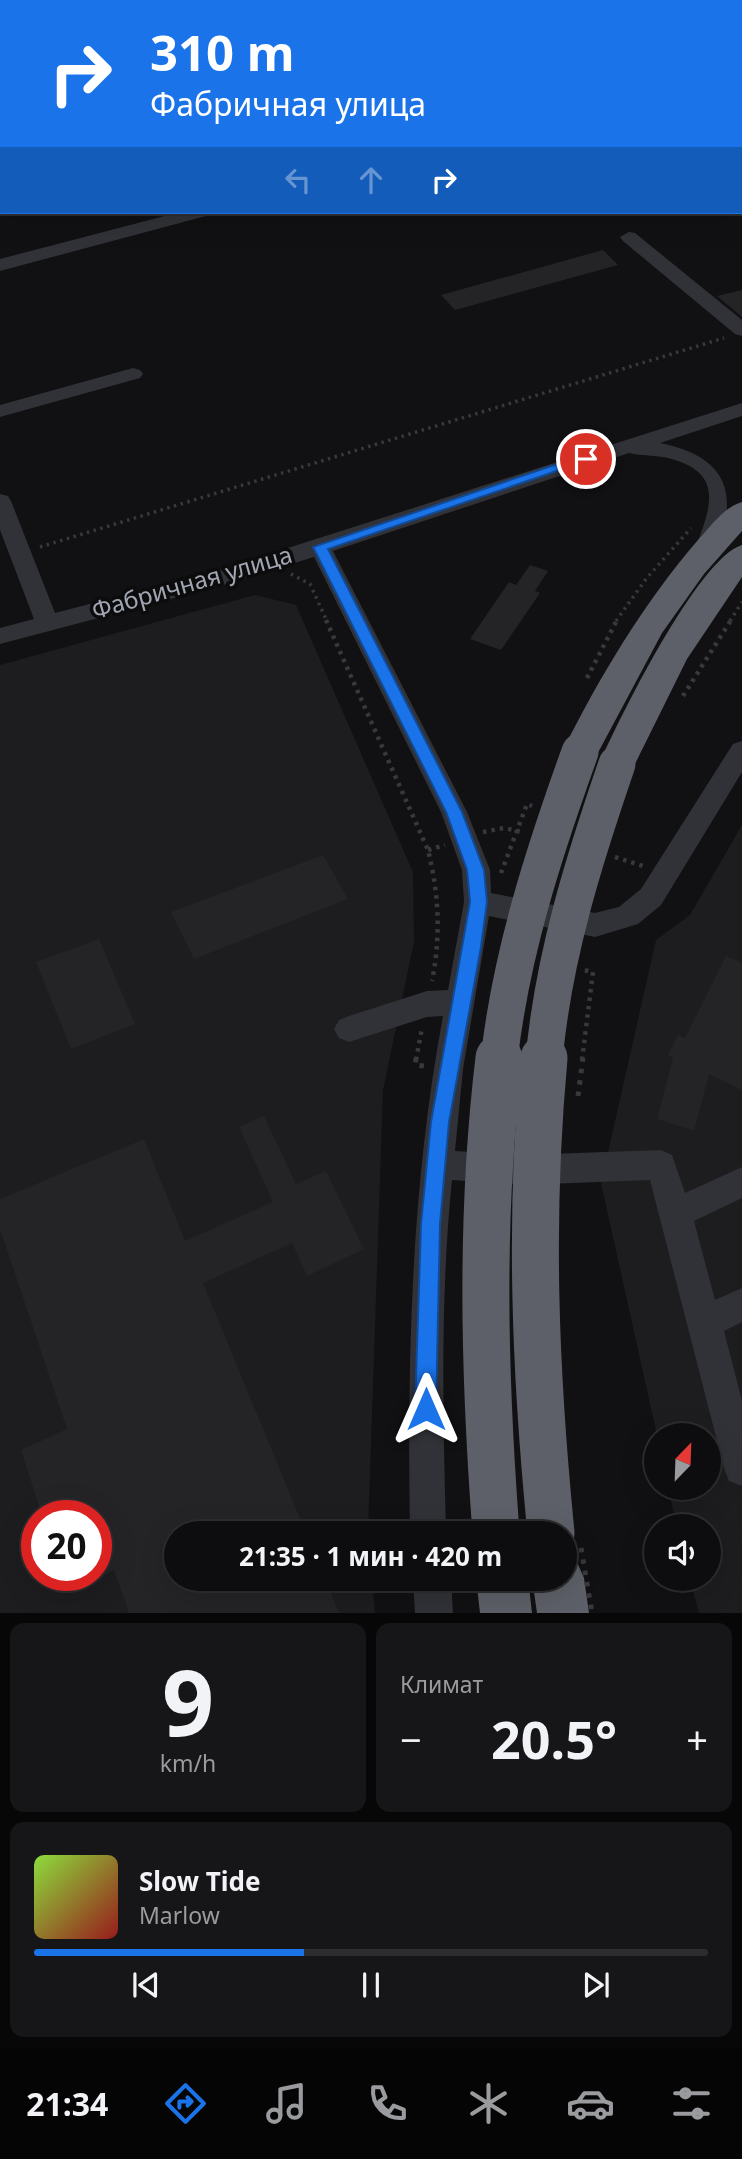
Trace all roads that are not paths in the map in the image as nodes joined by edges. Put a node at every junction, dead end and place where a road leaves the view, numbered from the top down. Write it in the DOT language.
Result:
graph roads {
  1 [pos="192,214"];
  2 [pos="629,237"];
  3 [pos="0,265"];
  4 [pos="735,333"];
  5 [pos="133,374"];
  6 [pos="742,409"];
  7 [pos="0,411"];
  8 [pos="606,453"];
  9 [pos="0,501"];
  10 [pos="742,512"];
  11 [pos="320,547"];
  12 [pos="722,553"];
  13 [pos="47,623"];
  14 [pos="0,636"];
  15 [pos="742,751"];
  16 [pos="599,758"];
  17 [pos="478,902"];
  18 [pos="461,1002"];
  19 [pos="349,1029"];
  20 [pos="436,1164"];
  21 [pos="742,1182"];
  22 [pos="676,1213"];
  23 [pos="742,1304"];
  24 [pos="705,1323"];
  25 [pos="736,1421"];
  26 [pos="742,1468"];
  27 [pos="428,1521"];
  28 [pos="495,1521"];
  29 [pos="557,1521"];
  30 [pos="433,1591"];
  31 [pos="503,1591"];
  32 [pos="564,1591"];
  33 [pos="434,1613"];
  34 [pos="506,1613"];
  35 [pos="564,1613"];
  1 -- 3 [label="street"];
  2 -- 4 [label="street"];
  5 -- 7 [label="street"];
  6 -- 8 [label="street, Фабричная улица"];
  8 -- 11 [label="street, Фабричная улица"];
  8 -- 12 [label="street"];
  9 -- 13 [label="street"];
  10 -- 12 [label="highway"];
  11 -- 13 [label="street, Фабричная улица"];
  11 -- 17 [label="street"];
  12 -- 16 [label="highway"];
  13 -- 14 [label="street, Фабричная улица"];
  15 -- 17 [label="street"];
  16 -- 28 [label="highway, bridge"];
  16 -- 29 [label="highway, bridge"];
  17 -- 18 [label="street"];
  18 -- 19 [label="street"];
  18 -- 20 [label="street"];
  20 -- 22 [label="street"];
  20 -- 27 [label="street"];
  21 -- 22 [label="street"];
  22 -- 24 [label="street"];
  23 -- 24 [label="street"];
  24 -- 25 [label="street"];
  25 -- 26 [label="street"];
  30 -- 33 [label="street"];
  31 -- 34 [label="highway"];
  32 -- 35 [label="highway"];
}
